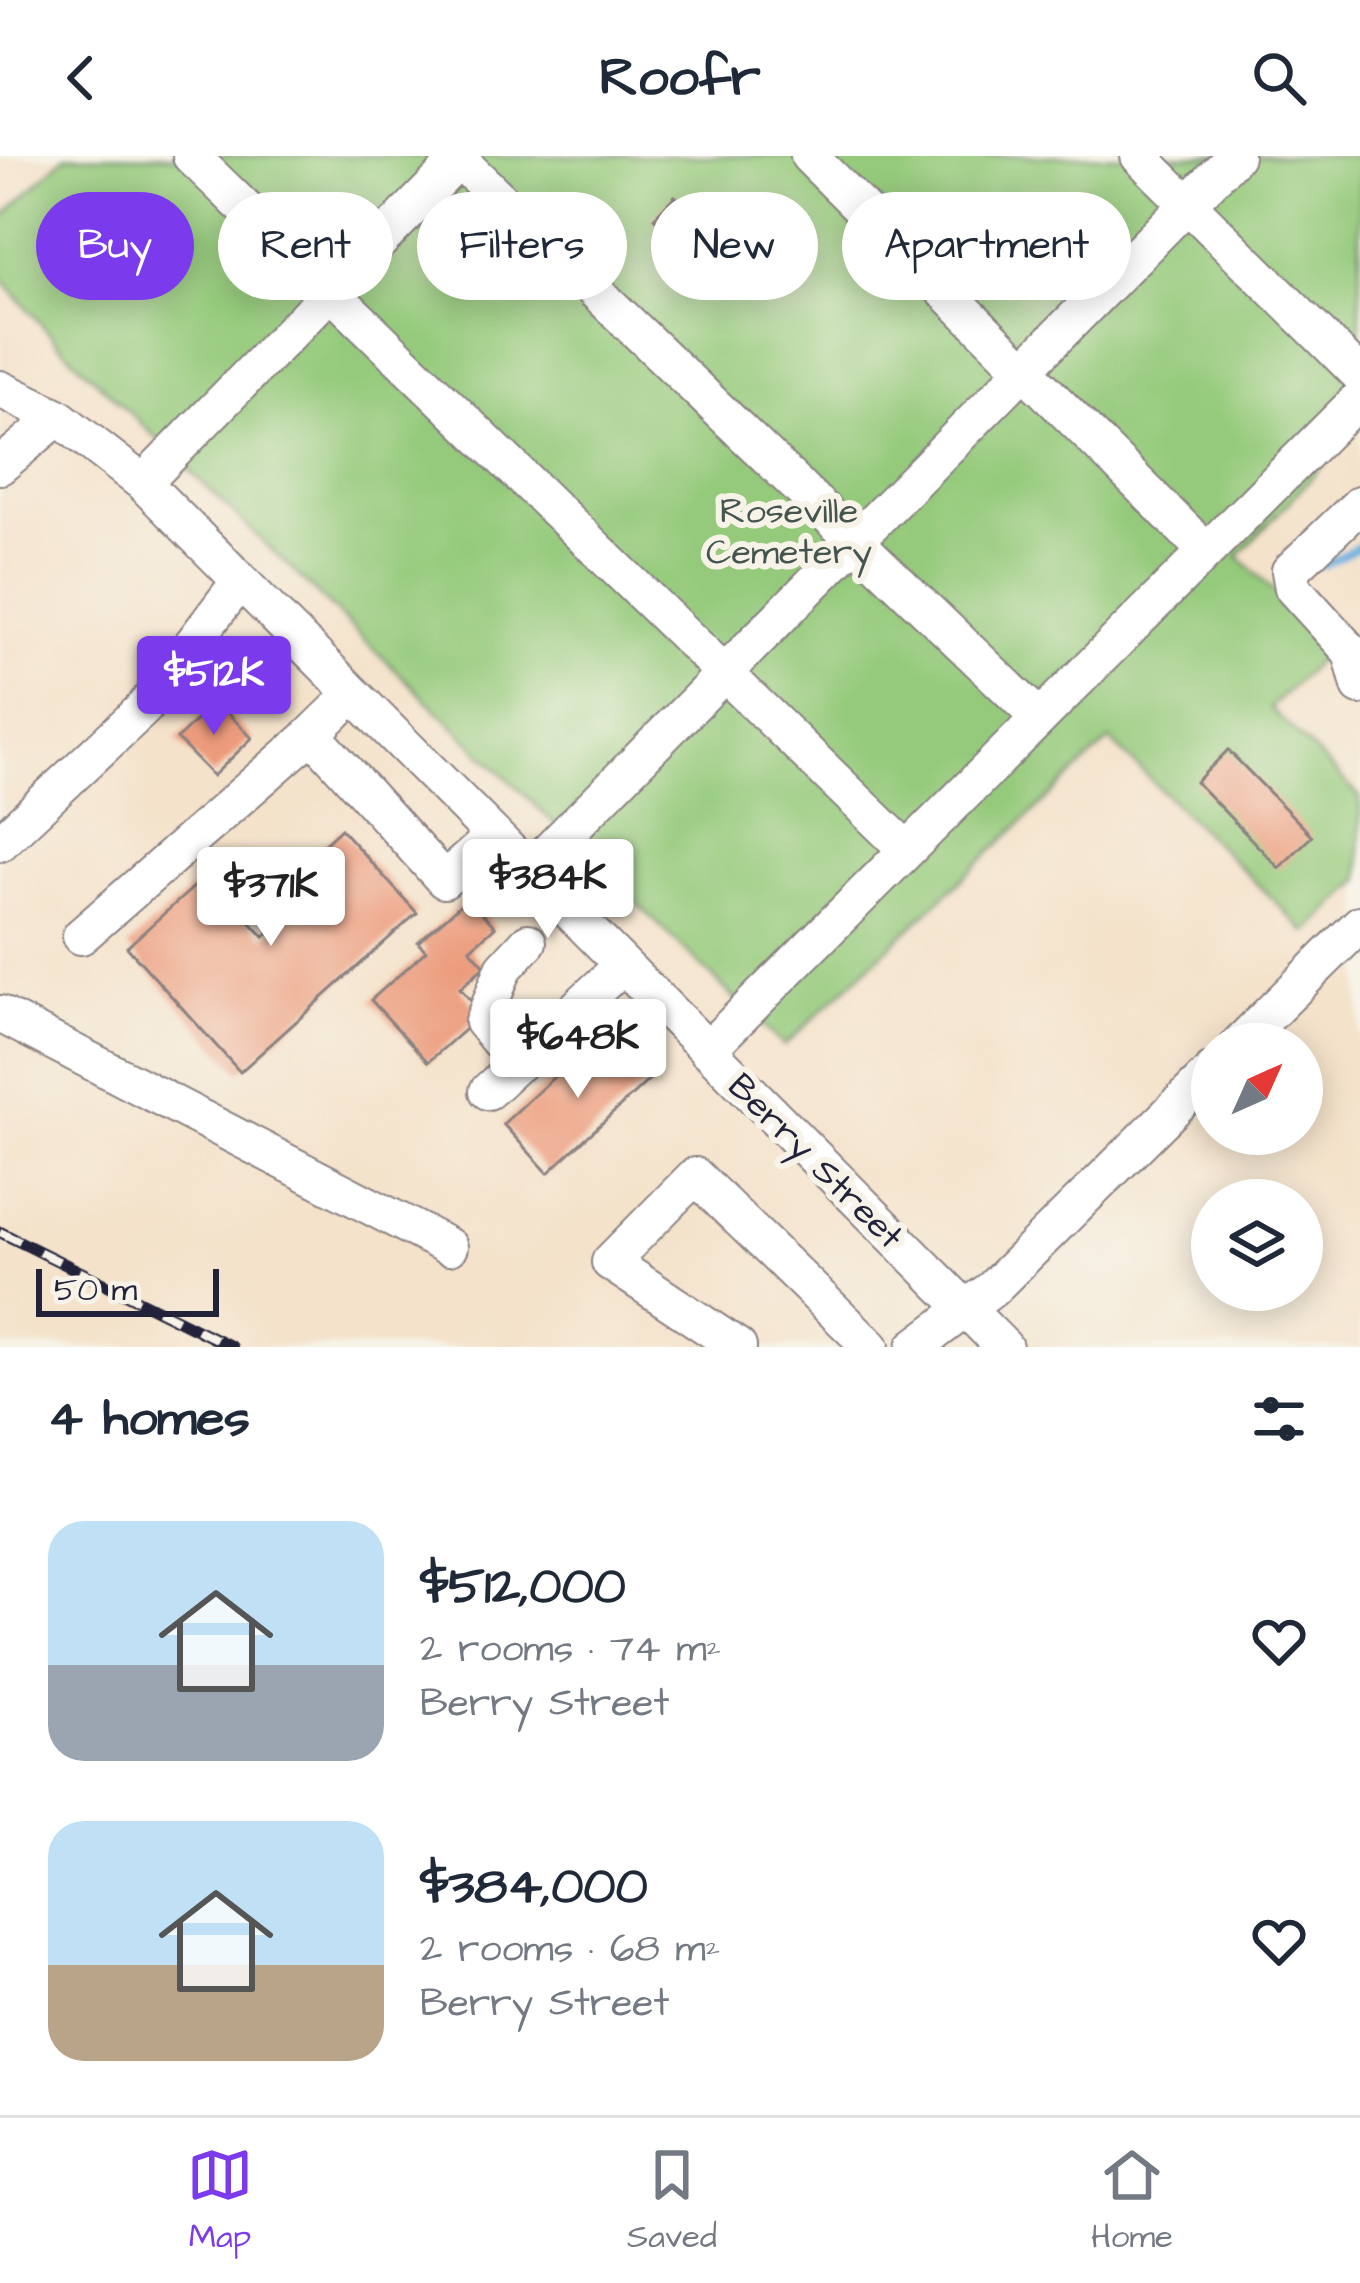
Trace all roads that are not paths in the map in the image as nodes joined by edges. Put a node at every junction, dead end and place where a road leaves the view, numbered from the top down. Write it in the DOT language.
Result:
graph roads {
  1 [pos="191,156"];
  2 [pos="809,156"];
  3 [pos="1138,156"];
  4 [pos="1235,156"];
  5 [pos="460,157"];
  6 [pos="228,192"];
  7 [pos="1187,204"];
  8 [pos="393,228"];
  9 [pos="324,300"];
  10 [pos="340,300"];
  11 [pos="1024,370"];
  12 [pos="1360,375"];
  13 [pos="0,389"];
  14 [pos="1360,398"];
  15 [pos="58,418"];
  16 [pos="0,466"];
  17 [pos="143,483"];
  18 [pos="1360,504"];
  19 [pos="855,541"];
  20 [pos="1206,551"];
  21 [pos="240,581"];
  22 [pos="724,673"];
  23 [pos="1360,686"];
  24 [pos="352,694"];
  25 [pos="1039,718"];
  26 [pos="312,734"];
  27 [pos="494,836"];
  28 [pos="0,843"];
  29 [pos="908,850"];
  30 [pos="529,871"];
  31 [pos="1360,924"];
  32 [pos="81,936"];
  33 [pos="528,942"];
  34 [pos="623,965"];
  35 [pos="0,1014"];
  36 [pos="1260,1023"];
  37 [pos="707,1050"];
  38 [pos="518,1064"];
  39 [pos="488,1091"];
  40 [pos="1191,1092"];
  41 [pos="449,1247"];
  42 [pos="967,1311"];
  43 [pos="738,1347"];
  44 [pos="872,1347"];
  45 [pos="915,1347"];
  46 [pos="1004,1347"];
  1 -- 6 [label="street"];
  2 -- 11 [label="street"];
  3 -- 7 [label="street"];
  4 -- 7 [label="street"];
  5 -- 8 [label="street"];
  5 -- 19 [label="street"];
  7 -- 11 [label="street"];
  7 -- 12 [label="street"];
  9 -- 17 [label="street"];
  10 -- 22 [label="street"];
  11 -- 19 [label="street"];
  11 -- 20 [label="street"];
  13 -- 15 [label="street, Berry Street"];
  14 -- 20 [label="street"];
  15 -- 16 [label="street"];
  15 -- 17 [label="street, Berry Street"];
  17 -- 21 [label="street, Berry Street"];
  18 -- 23 [label="street"];
  19 -- 22 [label="street"];
  19 -- 25 [label="street"];
  20 -- 25 [label="street"];
  21 -- 24 [label="street, Berry Street"];
  21 -- 28 [label="street"];
  22 -- 29 [label="street"];
  22 -- 30 [label="street"];
  24 -- 26 [label="street"];
  24 -- 27 [label="street, Berry Street"];
  25 -- 29 [label="street"];
  26 -- 27 [label="street"];
  26 -- 32 [label="street"];
  27 -- 30 [label="street, Berry Street"];
  29 -- 37 [label="street"];
  30 -- 34 [label="street, Berry Street"];
  31 -- 36 [label="street"];
  33 -- 38 [label="street"];
  34 -- 37 [label="street, Berry Street"];
  34 -- 38 [label="street"];
  35 -- 41 [label="street"];
  37 -- 42 [label="street, Berry Street"];
  38 -- 39 [label="street"];
  40 -- 42 [label="street"];
  42 -- 45 [label="street"];
  42 -- 46 [label="street, Berry Street"];
  43 -- 44 [label="street"];
}
